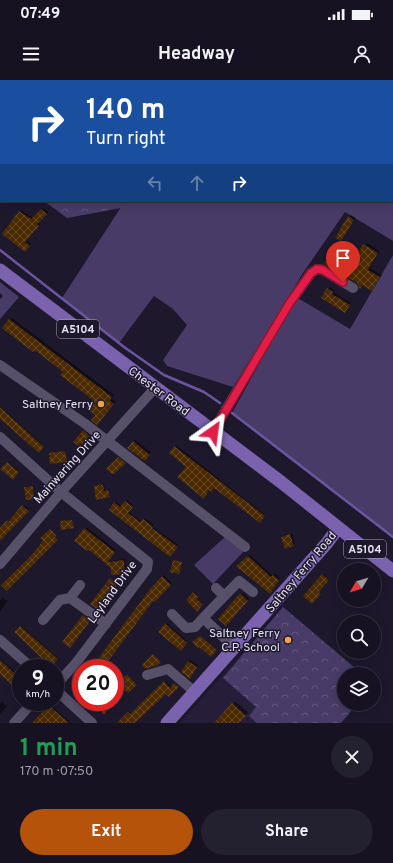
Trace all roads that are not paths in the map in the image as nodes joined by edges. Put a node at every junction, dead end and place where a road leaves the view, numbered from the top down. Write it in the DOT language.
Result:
graph roads {
  1 [pos="0,270"];
  2 [pos="353,288"];
  3 [pos="0,365"];
  4 [pos="155,388"];
  5 [pos="213,432"];
  6 [pos="0,437"];
  7 [pos="108,441"];
  8 [pos="61,492"];
  9 [pos="338,528"];
  10 [pos="245,547"];
  11 [pos="0,564"];
  12 [pos="393,570"];
  13 [pos="80,585"];
  14 [pos="216,588"];
  15 [pos="253,592"];
  16 [pos="224,596"];
  17 [pos="70,598"];
  18 [pos="172,614"];
  19 [pos="203,618"];
  20 [pos="43,620"];
  21 [pos="106,624"];
  22 [pos="0,640"];
  23 [pos="235,648"];
  24 [pos="22,659"];
  25 [pos="147,675"];
  26 [pos="64,677"];
  27 [pos="196,693"];
  28 [pos="64,697"];
  29 [pos="25,711"];
  30 [pos="14,723"];
  31 [pos="92,723"];
  32 [pos="168,723"];
  1 -- 4 [label="main road, Chester Road / A5104"];
  2 -- 5 [label="street"];
  3 -- 7 [label="street"];
  4 -- 5 [label="main road, Chester Road / A5104"];
  4 -- 7 [label="street, Mainwaring Drive"];
  5 -- 9 [label="main road, Chester Road / A5104"];
  6 -- 8 [label="street"];
  7 -- 8 [label="street, Mainwaring Drive"];
  7 -- 10 [label="street"];
  8 -- 11 [label="street, Mainwaring Drive"];
  8 -- 21 [label="street, Leyland Drive"];
  9 -- 12 [label="main road, Chester Road / A5104"];
  9 -- 23 [label="main road, Saltney Ferry Road"];
  13 -- 17 [label="street"];
  14 -- 16 [label="street"];
  15 -- 16 [label="street"];
  16 -- 19 [label="street"];
  17 -- 20 [label="street"];
  17 -- 21 [label="street"];
  18 -- 19 [label="street"];
  19 -- 23 [label="street"];
  21 -- 26 [label="street, Leyland Drive"];
  22 -- 24 [label="street"];
  23 -- 27 [label="main road, Saltney Ferry Road"];
  25 -- 27 [label="street"];
  27 -- 32 [label="main road, Saltney Ferry Road"];
  28 -- 31 [label="street"];
  29 -- 30 [label="street"];
}
